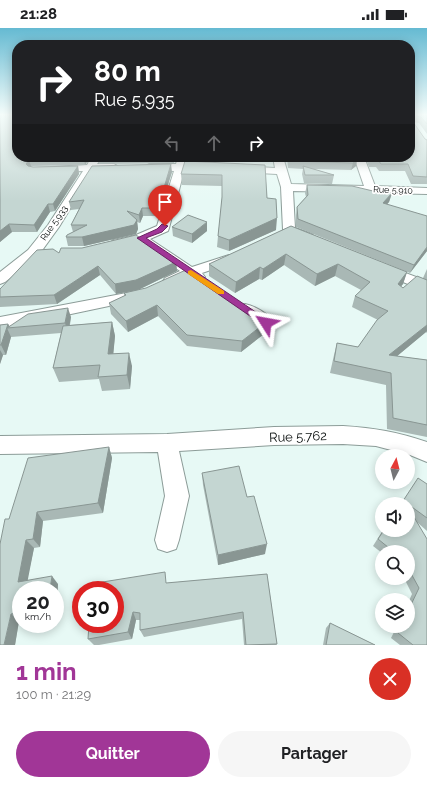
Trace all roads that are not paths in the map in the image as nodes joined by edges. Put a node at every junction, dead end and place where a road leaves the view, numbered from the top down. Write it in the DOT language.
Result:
graph roads {
  1 [pos="94,162"];
  2 [pos="182,162"];
  3 [pos="279,162"];
  4 [pos="361,162"];
  5 [pos="125,167"];
  6 [pos="141,167"];
  7 [pos="217,168"];
  8 [pos="43,169"];
  9 [pos="231,169"];
  10 [pos="281,171"];
  11 [pos="287,186"];
  12 [pos="371,190"];
  13 [pos="427,191"];
  14 [pos="140,238"];
  15 [pos="319,242"];
  16 [pos="105,246"];
  17 [pos="48,252"];
  18 [pos="243,252"];
  19 [pos="33,253"];
  20 [pos="375,265"];
  21 [pos="190,272"];
  22 [pos="0,279"];
  23 [pos="209,285"];
  24 [pos="426,285"];
  25 [pos="234,302"];
  26 [pos="266,323"];
  27 [pos="0,324"];
  28 [pos="168,443"];
  29 [pos="0,445"];
  30 [pos="427,452"];
  31 [pos="167,540"];
  1 -- 5 [label="street"];
  1 -- 8 [label="street"];
  1 -- 19 [label="street, Rue 5.933"];
  2 -- 6 [label="street"];
  2 -- 7 [label="street"];
  2 -- 14 [label="street"];
  3 -- 10 [label="street"];
  4 -- 12 [label="street"];
  9 -- 10 [label="street"];
  10 -- 11 [label="street"];
  11 -- 12 [label="street, Rue 5.910"];
  11 -- 15 [label="street"];
  12 -- 13 [label="street, Rue 5.910"];
  14 -- 16 [label="street"];
  14 -- 21 [label="street"];
  17 -- 19 [label="street"];
  18 -- 21 [label="street"];
  19 -- 22 [label="street, Rue 5.933"];
  20 -- 24 [label="street"];
  21 -- 23 [label="street"];
  21 -- 27 [label="street"];
  25 -- 26 [label="street"];
  28 -- 29 [label="street, Rue 5.762"];
  28 -- 30 [label="street, Rue 5.762"];
  28 -- 31 [label="street"];
}
